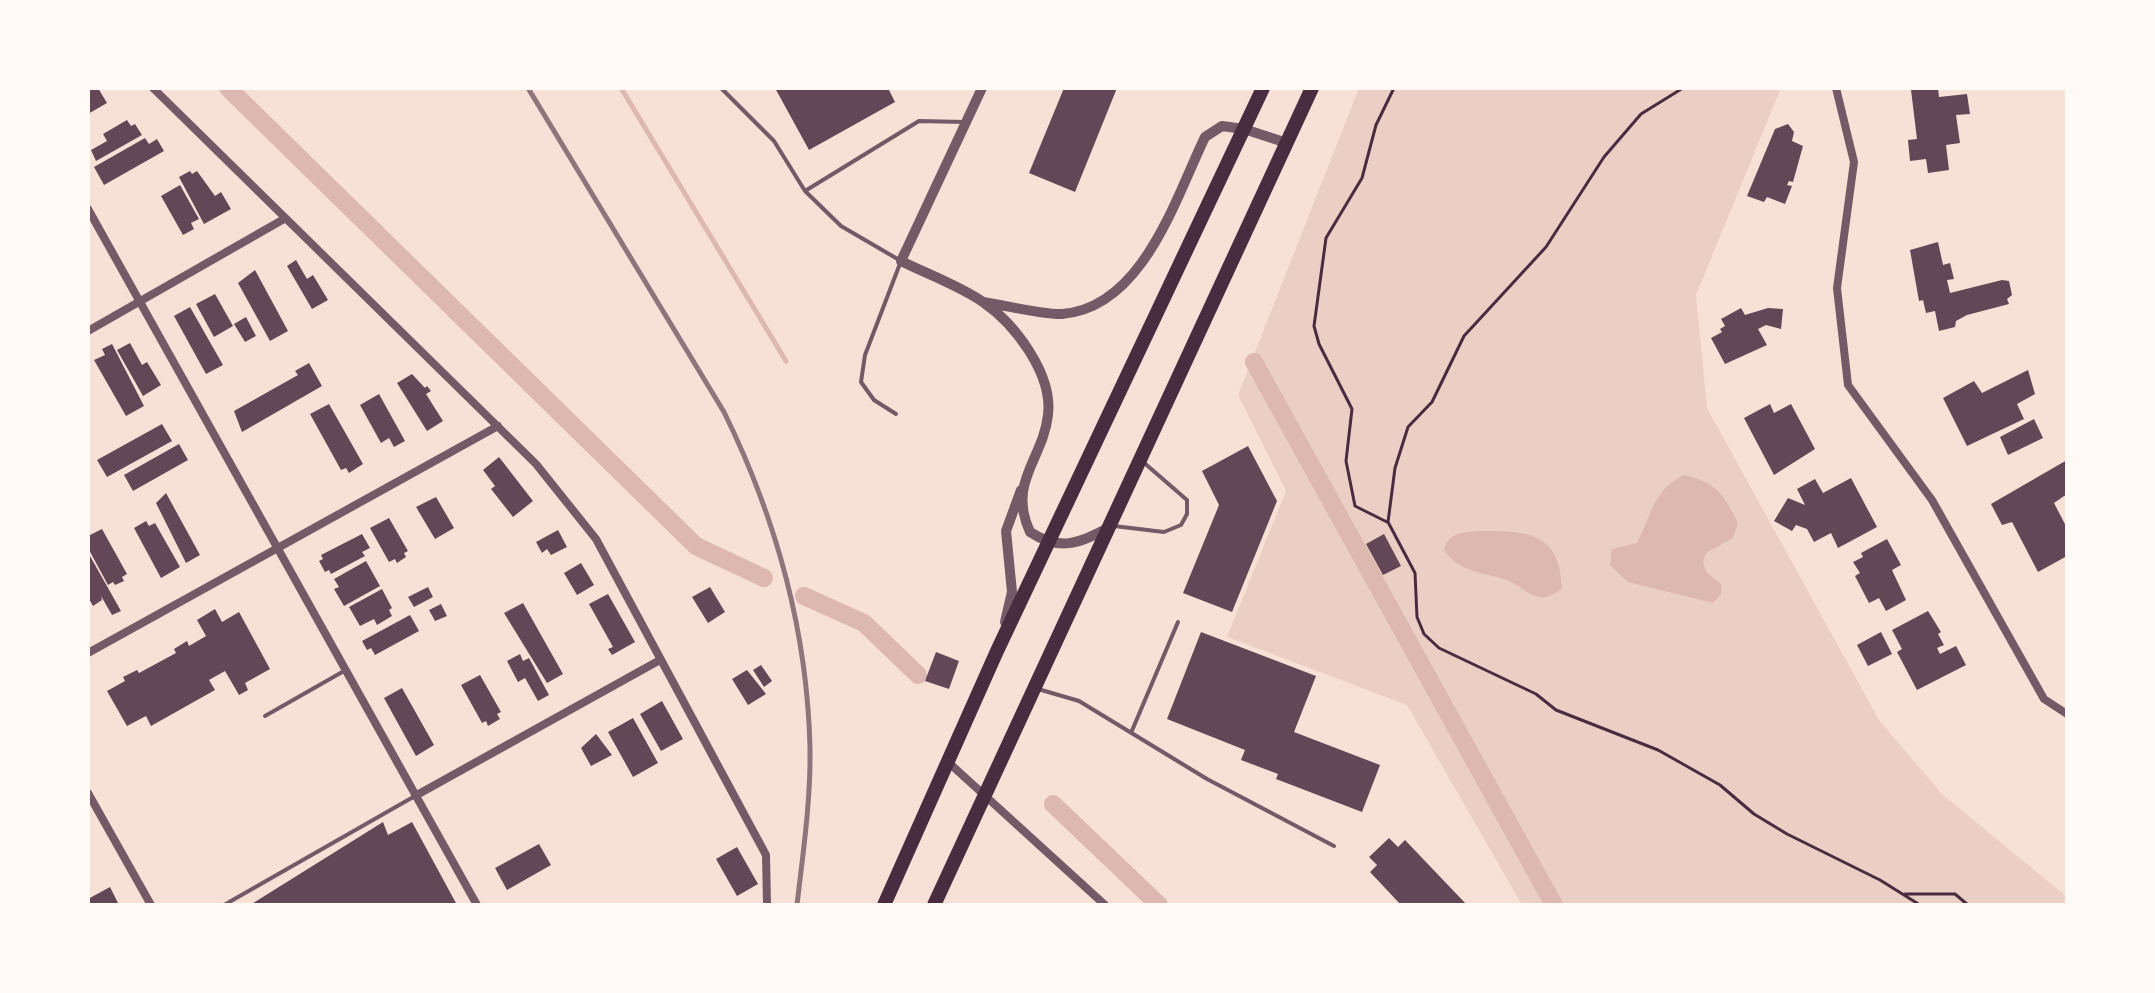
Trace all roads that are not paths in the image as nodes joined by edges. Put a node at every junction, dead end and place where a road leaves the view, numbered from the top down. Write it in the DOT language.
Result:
graph roads {
  1 [pos="153,88"];
  2 [pos="721,88"];
  3 [pos="982,88"];
  4 [pos="1263,88"];
  5 [pos="1312,88"];
  6 [pos="1836,88"];
  7 [pos="967,122"];
  8 [pos="1244,129"];
  9 [pos="1287,143"];
  10 [pos="805,191"];
  11 [pos="88,209"];
  12 [pos="284,219"];
  13 [pos="901,261"];
  14 [pos="983,302"];
  15 [pos="139,303"];
  16 [pos="88,331"];
  17 [pos="896,414"];
  18 [pos="498,426"];
  19 [pos="1141,460"];
  20 [pos="1022,488"];
  21 [pos="1112,525"];
  22 [pos="1048,542"];
  23 [pos="277,551"];
  24 [pos="1178,622"];
  25 [pos="997,651"];
  26 [pos="88,653"];
  27 [pos="660,660"];
  28 [pos="344,671"];
  29 [pos="1036,688"];
  30 [pos="2067,714"];
  31 [pos="265,716"];
  32 [pos="1131,733"];
  33 [pos="948,762"];
  34 [pos="88,793"];
  35 [pos="985,794"];
  36 [pos="415,796"];
  37 [pos="1334,846"];
  38 [pos="767,904"];
  39 [pos="151,905"];
  40 [pos="224,905"];
  41 [pos="477,905"];
  42 [pos="884,905"];
  43 [pos="934,905"];
  44 [pos="1105,905"];
  1 -- 12 [label="street"];
  2 -- 10 [label="lane"];
  3 -- 7 [label="street"];
  4 -- 8 [label="highway"];
  5 -- 9 [label="highway"];
  6 -- 30 [label="street"];
  7 -- 10 [label="lane"];
  7 -- 13 [label="street"];
  8 -- 9 [label="street"];
  8 -- 14 [label="street"];
  8 -- 22 [label="highway"];
  9 -- 19 [label="highway"];
  10 -- 13 [label="lane"];
  11 -- 15 [label="street"];
  12 -- 15 [label="street"];
  12 -- 18 [label="street"];
  13 -- 14 [label="street"];
  13 -- 17 [label="lane"];
  14 -- 20 [label="street"];
  15 -- 16 [label="street"];
  15 -- 23 [label="street"];
  18 -- 23 [label="street"];
  18 -- 27 [label="street"];
  19 -- 21 [label="highway"];
  19 -- 21 [label="lane"];
  20 -- 22 [label="street"];
  20 -- 25 [label="street"];
  21 -- 22 [label="street"];
  21 -- 29 [label="highway"];
  22 -- 25 [label="highway"];
  23 -- 26 [label="street"];
  23 -- 28 [label="street"];
  24 -- 32 [label="lane"];
  25 -- 33 [label="highway"];
  27 -- 36 [label="street"];
  27 -- 38 [label="street"];
  28 -- 31 [label="lane"];
  28 -- 36 [label="street"];
  29 -- 32 [label="lane"];
  29 -- 35 [label="highway"];
  32 -- 37 [label="lane"];
  33 -- 35 [label="street"];
  33 -- 42 [label="highway"];
  34 -- 39 [label="street"];
  35 -- 43 [label="highway"];
  35 -- 44 [label="street"];
  36 -- 40 [label="lane"];
  36 -- 41 [label="street"];
}
